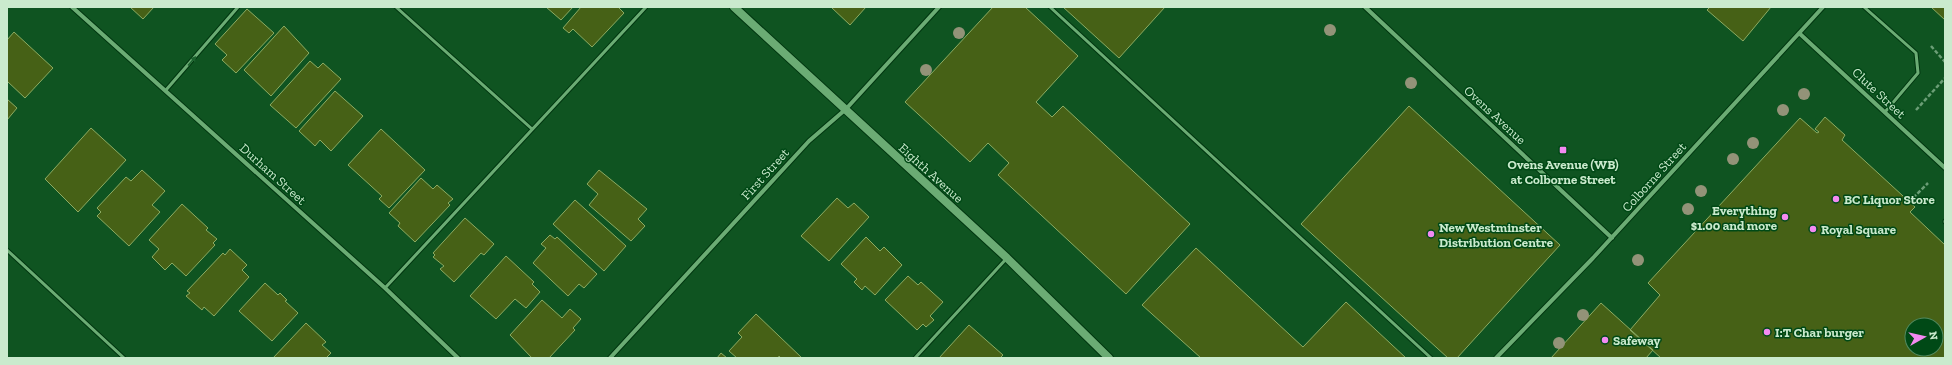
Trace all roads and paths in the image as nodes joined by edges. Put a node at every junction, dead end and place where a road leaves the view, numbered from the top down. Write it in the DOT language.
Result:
graph roads {
  1 [pos="72,7"];
  2 [pos="238,7"];
  3 [pos="396,7"];
  4 [pos="646,7"];
  5 [pos="734,7"];
  6 [pos="939,7"];
  7 [pos="1050,7"];
  8 [pos="1365,7"];
  9 [pos="1823,7"];
  10 [pos="1864,7"];
  11 [pos="1799,33"];
  12 [pos="1945,78"];
  13 [pos="166,90"];
  14 [pos="846,109"];
  15 [pos="1916,110"];
  16 [pos="1885,112"];
  17 [pos="532,129"];
  18 [pos="1945,168"];
  19 [pos="1928,182"];
  20 [pos="1910,202"];
  21 [pos="1612,238"];
  22 [pos="7,250"];
  23 [pos="1007,258"];
  24 [pos="385,288"];
  25 [pos="124,358"];
  26 [pos="458,358"];
  27 [pos="610,358"];
  28 [pos="915,358"];
  29 [pos="1109,358"];
  30 [pos="1431,358"];
  31 [pos="1496,358"];
  1 -- 13 [label="street, Durham Street"];
  13 -- 2 [label="lane, one-way"];
  3 -- 17 [label="lane"];
  4 -- 17 [label="lane"];
  5 -- 14 [label="street, Eighth Avenue"];
  6 -- 14 [label="street, First Street"];
  7 -- 30 [label="lane"];
  8 -- 21 [label="street, Ovens Avenue"];
  9 -- 11 [label="street, Colborne Street"];
  10 -- 16 [label="lane"];
  11 -- 16 [label="street, Clute Street"];
  11 -- 21 [label="street, Colborne Street"];
  12 -- 15 [label="path"];
  13 -- 24 [label="street, Durham Street"];
  14 -- 23 [label="street, Eighth Avenue"];
  14 -- 27 [label="street, First Street"];
  16 -- 18 [label="street, Clute Street"];
  17 -- 24 [label="lane"];
  19 -- 20 [label="path"];
  21 -- 31 [label="street, Colborne Street"];
  22 -- 25 [label="lane"];
  23 -- 28 [label="lane"];
  23 -- 29 [label="street, Eighth Avenue"];
  24 -- 26 [label="street, Durham Street"];
}
